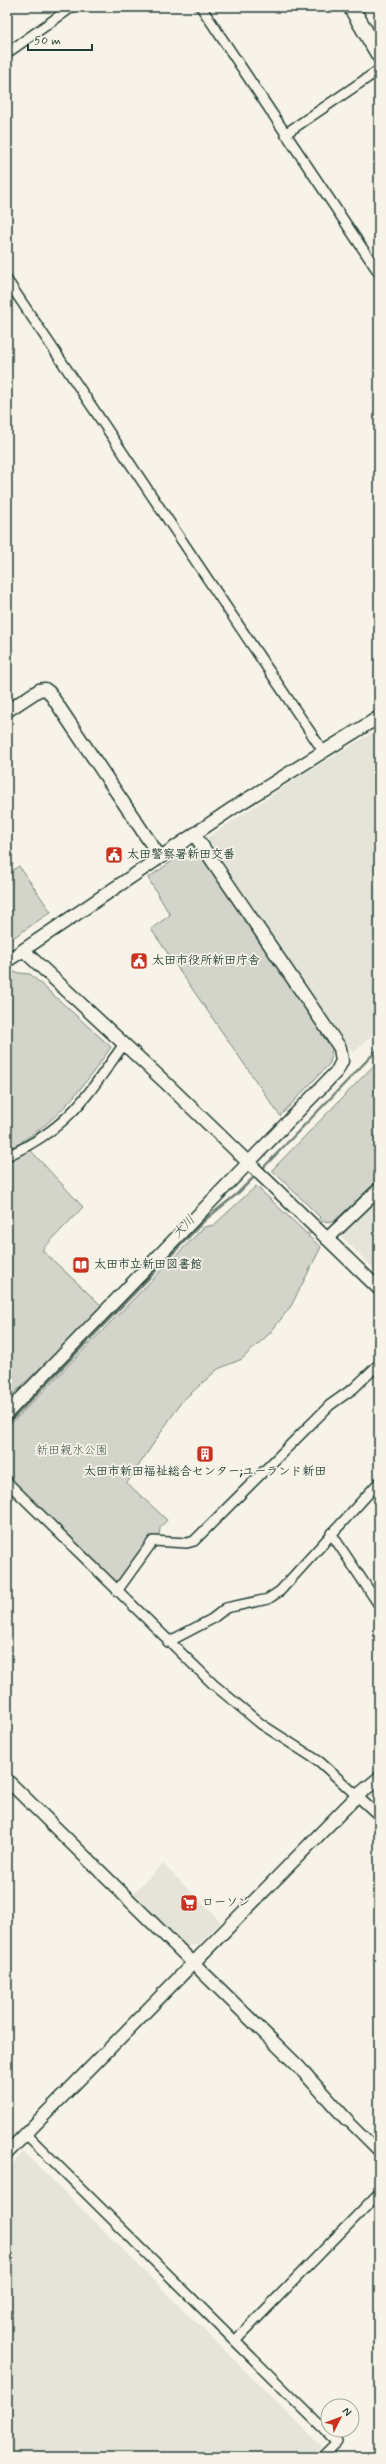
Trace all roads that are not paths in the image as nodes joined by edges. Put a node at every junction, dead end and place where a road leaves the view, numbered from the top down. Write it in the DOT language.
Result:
graph roads {
  1 [pos="72,7"];
  2 [pos="201,7"];
  3 [pos="351,7"];
  4 [pos="7,53"];
  5 [pos="379,55"];
  6 [pos="379,70"];
  7 [pos="285,134"];
  8 [pos="379,273"];
  9 [pos="7,280"];
  10 [pos="7,711"];
  11 [pos="379,717"];
  12 [pos="323,751"];
  13 [pos="194,834"];
  14 [pos="160,857"];
  15 [pos="23,950"];
  16 [pos="7,961"];
  17 [pos="124,1044"];
  18 [pos="7,1156"];
  19 [pos="251,1165"];
  20 [pos="379,1189"];
  21 [pos="327,1239"];
  22 [pos="379,1289"];
  23 [pos="379,1364"];
  24 [pos="7,1413"];
  25 [pos="7,1482"];
  26 [pos="379,1482"];
  27 [pos="331,1533"];
  28 [pos="117,1591"];
  29 [pos="379,1605"];
  30 [pos="168,1642"];
  31 [pos="379,1778"];
  32 [pos="7,1780"];
  33 [pos="358,1795"];
  34 [pos="379,1816"];
  35 [pos="193,1963"];
  36 [pos="347,2120"];
  37 [pos="26,2134"];
  38 [pos="379,2152"];
  39 [pos="7,2153"];
  40 [pos="379,2194"];
  41 [pos="235,2341"];
  42 [pos="322,2457"];
  1 -- 4 [label="street"];
  2 -- 7 [label="street"];
  3 -- 5 [label="main road"];
  6 -- 7 [label="street"];
  7 -- 8 [label="street"];
  9 -- 12 [label="street"];
  10 -- 14 [label="street"];
  11 -- 12 [label="street"];
  12 -- 13 [label="street"];
  13 -- 14 [label="street"];
  13 -- 19 [label="street"];
  14 -- 15 [label="street"];
  15 -- 16 [label="street"];
  15 -- 17 [label="street"];
  17 -- 18 [label="street"];
  17 -- 19 [label="street"];
  19 -- 21 [label="street"];
  19 -- 24 [label="street"];
  20 -- 21 [label="street"];
  21 -- 22 [label="street"];
  23 -- 28 [label="street"];
  25 -- 28 [label="street"];
  26 -- 27 [label="street"];
  27 -- 29 [label="street"];
  27 -- 30 [label="street"];
  28 -- 30 [label="street"];
  30 -- 33 [label="street"];
  31 -- 33 [label="street"];
  32 -- 35 [label="street"];
  33 -- 34 [label="street"];
  33 -- 35 [label="street"];
  35 -- 36 [label="street"];
  35 -- 37 [label="street"];
  36 -- 38 [label="street"];
  37 -- 39 [label="street"];
  37 -- 41 [label="street"];
  40 -- 41 [label="street"];
  41 -- 42 [label="street"];
}
